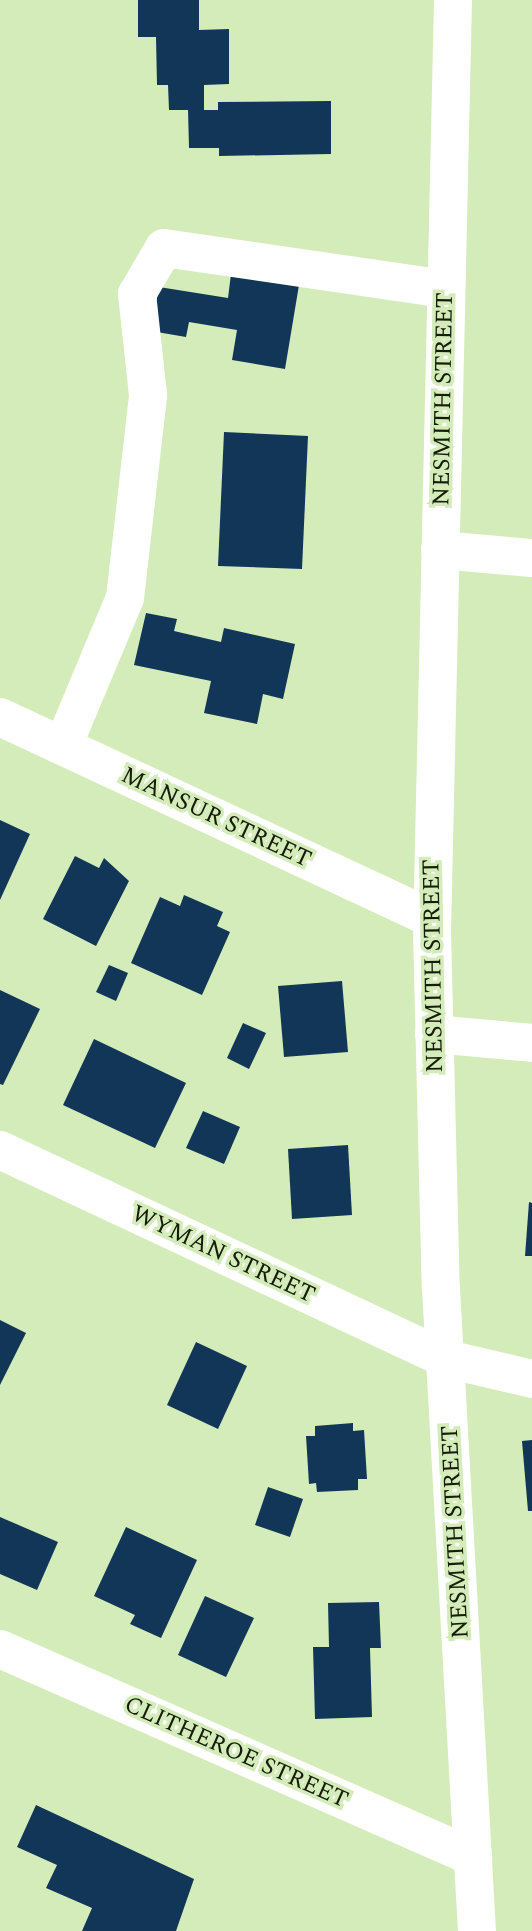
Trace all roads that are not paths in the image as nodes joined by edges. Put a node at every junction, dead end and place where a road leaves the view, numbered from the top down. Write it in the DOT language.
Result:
graph roads {
  1 [pos="453,0"];
  2 [pos="446,289"];
  3 [pos="440,550"];
  4 [pos="532,558"];
  5 [pos="0,717"];
  6 [pos="63,746"];
  7 [pos="432,918"];
  8 [pos="434,1034"];
  9 [pos="532,1043"];
  10 [pos="0,1150"];
  11 [pos="447,1359"];
  12 [pos="532,1379"];
  13 [pos="0,1649"];
  14 [pos="473,1857"];
  15 [pos="477,1931"];
  1 -- 2 [label="main road, NESMITH STREET"];
  2 -- 3 [label="main road, NESMITH STREET"];
  2 -- 6 [label="main road"];
  3 -- 4 [label="main road"];
  3 -- 7 [label="main road, NESMITH STREET"];
  5 -- 6 [label="main road, MANSUR STREET"];
  6 -- 7 [label="main road, MANSUR STREET"];
  7 -- 8 [label="main road, NESMITH STREET"];
  8 -- 9 [label="main road"];
  8 -- 11 [label="main road, NESMITH STREET"];
  10 -- 11 [label="main road, WYMAN STREET"];
  11 -- 12 [label="main road, WYMAN STREET"];
  11 -- 14 [label="main road, NESMITH STREET"];
  13 -- 14 [label="main road, CLITHEROE STREET"];
  14 -- 15 [label="main road, NESMITH STREET"];
}
